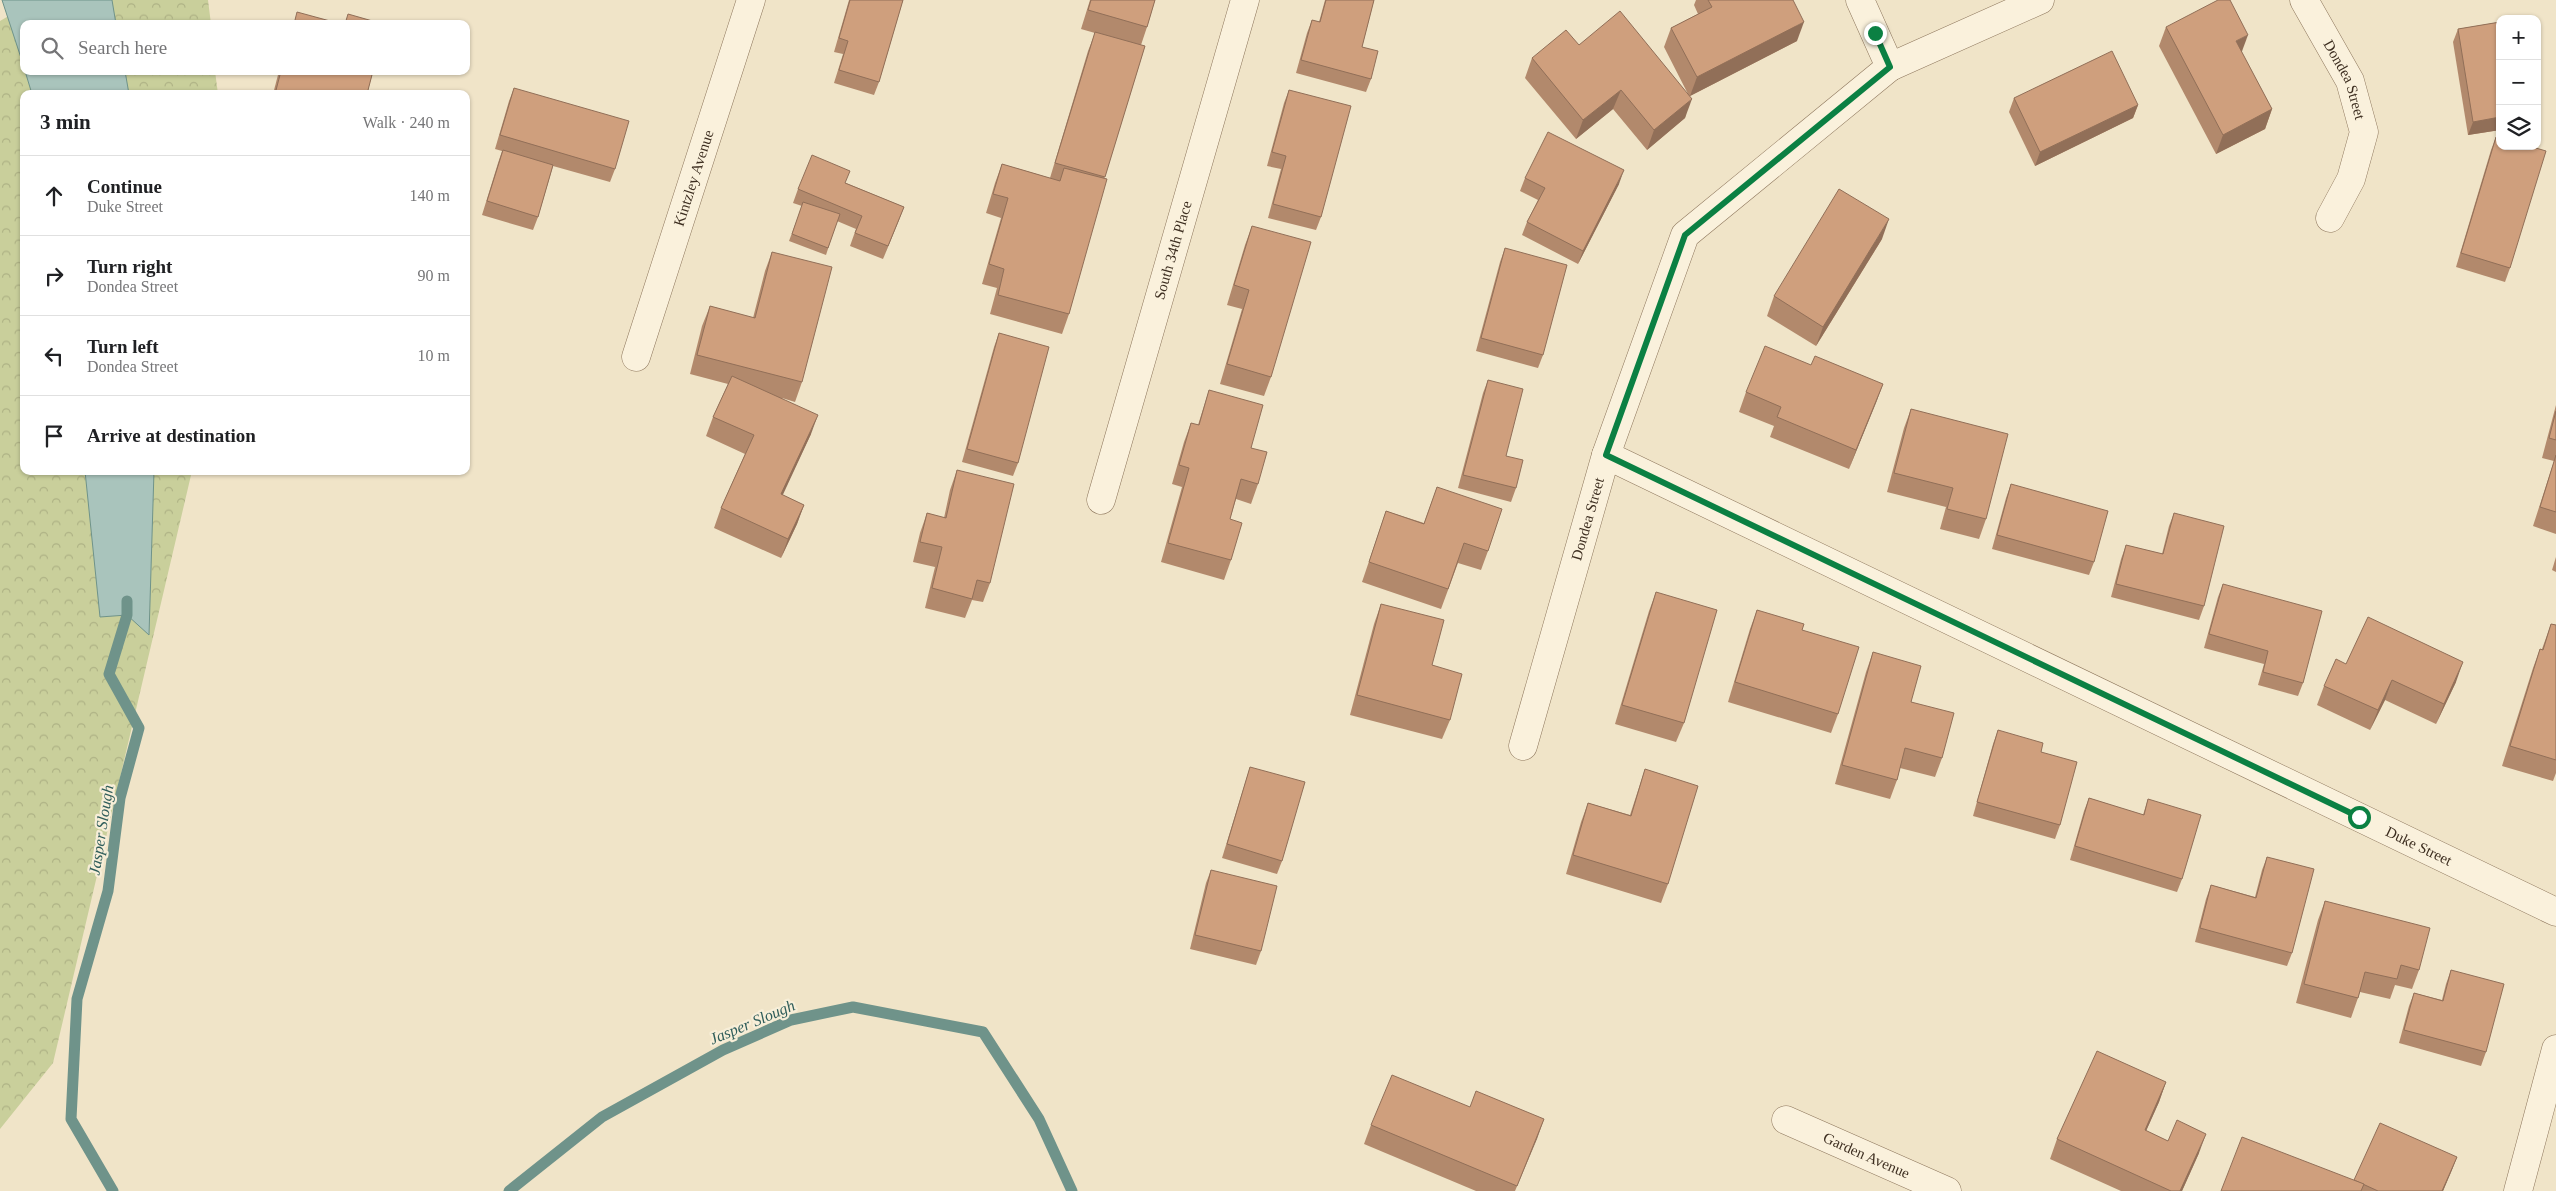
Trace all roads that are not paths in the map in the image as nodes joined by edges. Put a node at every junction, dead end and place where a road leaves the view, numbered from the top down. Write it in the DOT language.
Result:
graph roads {
  1 [pos="751,0"];
  2 [pos="1244,0"];
  3 [pos="1860,0"];
  4 [pos="2040,0"];
  5 [pos="2304,0"];
  6 [pos="1890,67"];
  7 [pos="2330,218"];
  8 [pos="636,357"];
  9 [pos="1606,455"];
  10 [pos="1101,500"];
  11 [pos="1524,746"];
  12 [pos="2556,912"];
  13 [pos="2556,1049"];
  14 [pos="1786,1120"];
  15 [pos="1947,1191"];
  16 [pos="2518,1191"];
  1 -- 8 [label="street, Kintzley Avenue"];
  2 -- 10 [label="street, South 34th Place"];
  3 -- 6 [label="street"];
  4 -- 6 [label="street, Dondea Street"];
  5 -- 7 [label="street, Dondea Street"];
  6 -- 9 [label="street, Dondea Street"];
  9 -- 11 [label="street, Dondea Street"];
  9 -- 12 [label="street, Duke Street"];
  13 -- 16 [label="street"];
  14 -- 15 [label="street, Garden Avenue"];
}
